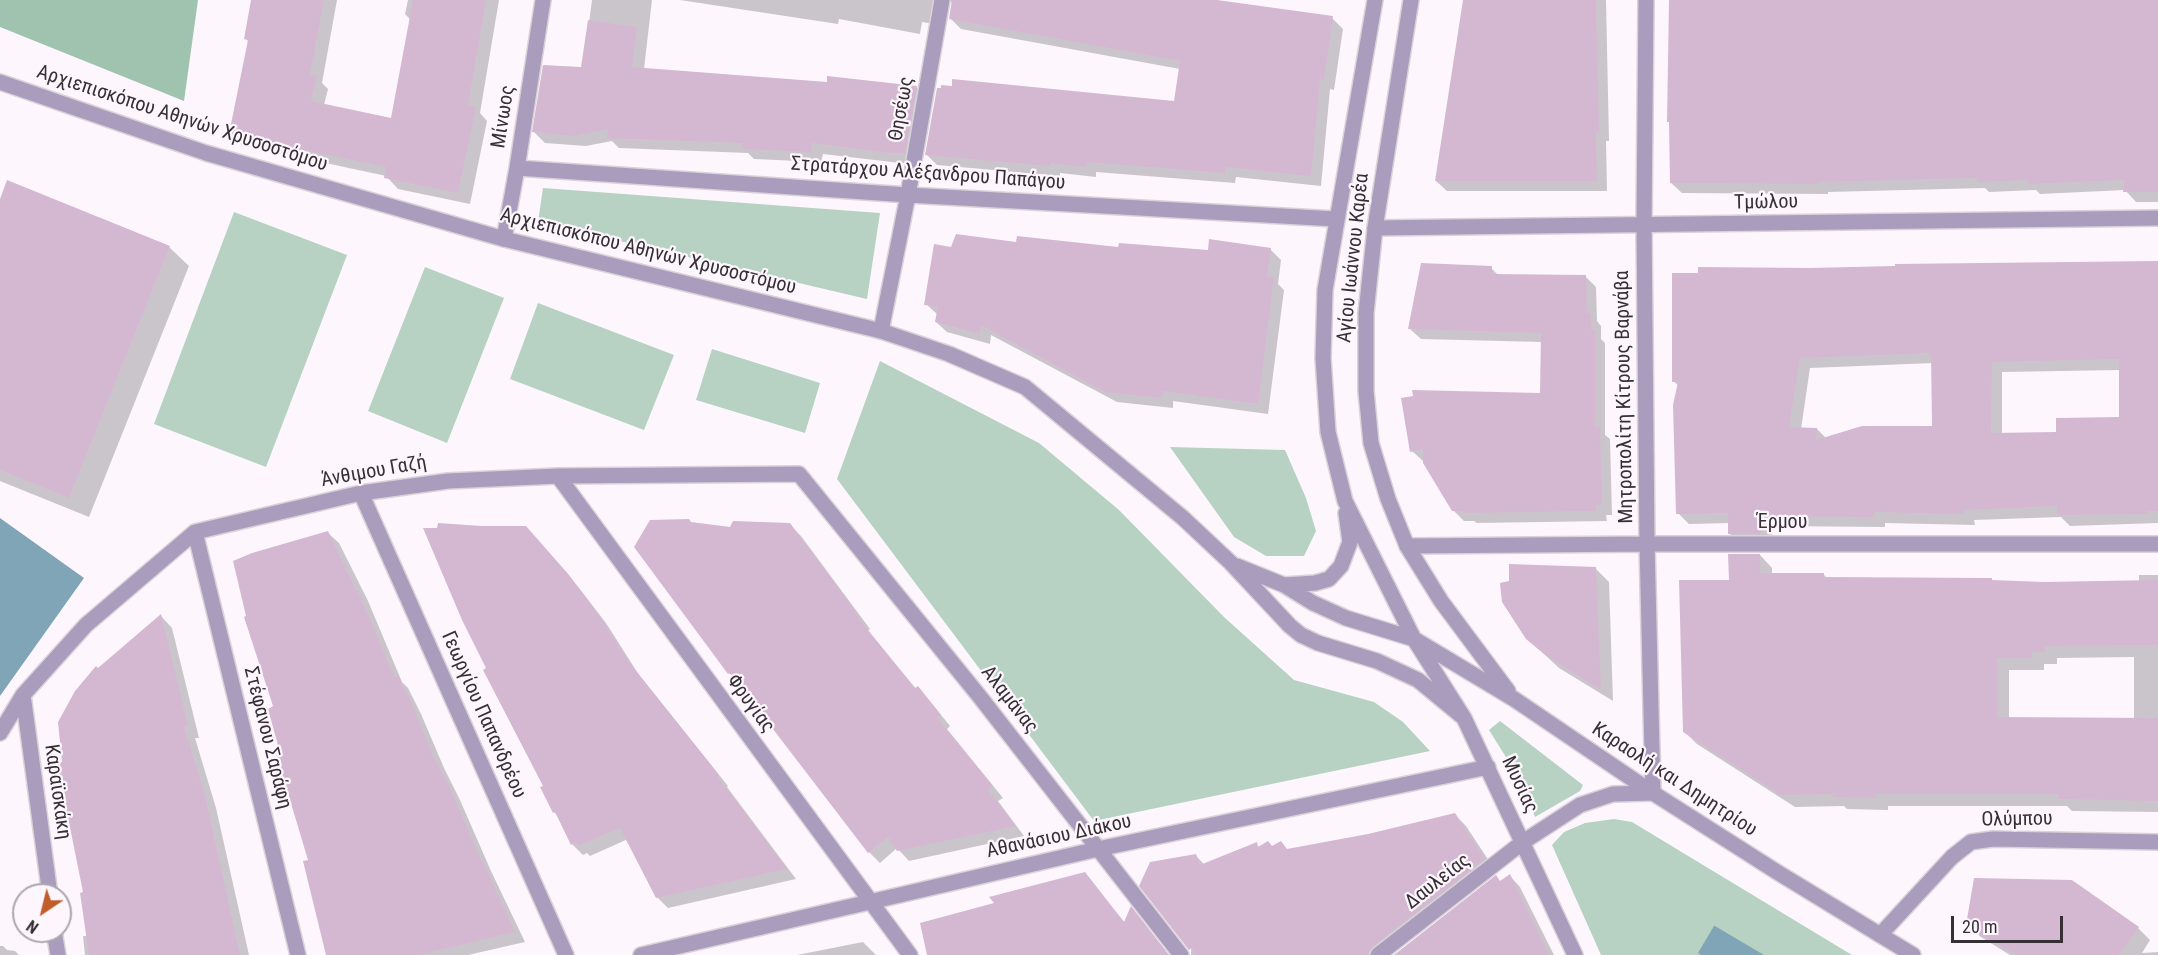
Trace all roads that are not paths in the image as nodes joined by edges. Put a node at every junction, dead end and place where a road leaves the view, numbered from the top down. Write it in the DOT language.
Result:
graph roads {
  1 [pos="543,0"];
  2 [pos="942,0"];
  3 [pos="1376,0"];
  4 [pos="1411,0"];
  5 [pos="1646,0"];
  6 [pos="0,82"];
  7 [pos="517,168"];
  8 [pos="908,195"];
  9 [pos="2158,218"];
  10 [pos="1336,219"];
  11 [pos="1644,225"];
  12 [pos="1374,228"];
  13 [pos="504,239"];
  14 [pos="881,332"];
  15 [pos="799,474"];
  16 [pos="558,476"];
  17 [pos="361,493"];
  18 [pos="1345,501"];
  19 [pos="195,532"];
  20 [pos="1647,544"];
  21 [pos="2158,544"];
  22 [pos="1407,546"];
  23 [pos="1231,563"];
  24 [pos="1284,585"];
  25 [pos="1414,639"];
  26 [pos="23,694"];
  27 [pos="1514,699"];
  28 [pos="1464,718"];
  29 [pos="0,733"];
  30 [pos="1488,767"];
  31 [pos="1653,793"];
  32 [pos="1523,842"];
  33 [pos="2158,842"];
  34 [pos="1098,849"];
  35 [pos="48,883"];
  36 [pos="868,901"];
  37 [pos="1880,935"];
  38 [pos="298,955"];
  39 [pos="566,955"];
  40 [pos="641,955"];
  41 [pos="910,955"];
  42 [pos="1181,955"];
  43 [pos="1378,955"];
  44 [pos="1575,955"];
  45 [pos="1913,955"];
  1 -- 7 [label="street, Μίνωος"];
  2 -- 8 [label="street, Θησέως"];
  3 -- 10 [label="street, Αγίου Ιωάννου Καρέα"];
  4 -- 12 [label="street, Αγίου Ιωάννου Καρέα"];
  5 -- 11 [label="street, Μητροπολίτη Κίτρους Βαρνάβα"];
  6 -- 13 [label="street, Αρχιεπισκόπου Αθηνών Χρυσοστόμου"];
  7 -- 8 [label="street, Στρατάρχου Αλέξανδρου Παπάγου"];
  7 -- 13 [label="street, Μίνωος"];
  8 -- 10 [label="street, Στρατάρχου Αλέξανδρου Παπάγου"];
  8 -- 14 [label="street, Θησέως"];
  9 -- 11 [label="street, Τμώλου"];
  10 -- 18 [label="street, Αγίου Ιωάννου Καρέα"];
  11 -- 12 [label="street, Τμώλου"];
  11 -- 20 [label="street, Μητροπολίτη Κίτρους Βαρνάβα"];
  12 -- 22 [label="street, Αγίου Ιωάννου Καρέα"];
  13 -- 14 [label="street, Αρχιεπισκόπου Αθηνών Χρυσοστόμου"];
  14 -- 23 [label="street, Αρχιεπισκόπου Αθηνών Χρυσοστόμου"];
  15 -- 16 [label="street, Άνθιμου Γαζή"];
  15 -- 34 [label="street, Αλαμάνας"];
  16 -- 17 [label="street, Άνθιμου Γαζή"];
  16 -- 36 [label="street, Φρυγίας"];
  17 -- 19 [label="street, Άνθιμου Γαζή"];
  17 -- 39 [label="street, Γεωργίου Παπανδρέου"];
  18 -- 24 [label="street"];
  18 -- 25 [label="street, Αγίου Ιωάννου Καρέα"];
  19 -- 26 [label="street, Άνθιμου Γαζή"];
  19 -- 38 [label="street, Στέφανου Σαράφη"];
  20 -- 21 [label="street, Έρμου"];
  20 -- 22 [label="street, Έρμου"];
  20 -- 31 [label="street, Μητροπολίτη Κίτρους Βαρνάβα"];
  22 -- 27 [label="street, Αγίου Ιωάννου Καρέα"];
  23 -- 24 [label="street, Αρχιεπισκόπου Αθηνών Χρυσοστόμου"];
  23 -- 28 [label="street, Αρχιεπισκόπου Αθηνών Χρυσοστόμου"];
  24 -- 25 [label="street, Αρχιεπισκόπου Αθηνών Χρυσοστόμου"];
  25 -- 27 [label="street, Καραολή και Δημητρίου"];
  25 -- 28 [label="street, Μυσίας"];
  26 -- 29 [label="street, Άνθιμου Γαζή"];
  26 -- 35 [label="street, Καραϊσκάκη"];
  27 -- 31 [label="street, Καραολή και Δημητρίου"];
  28 -- 30 [label="street, Μυσίας"];
  30 -- 32 [label="street, Μυσίας"];
  30 -- 34 [label="street, Αθανάσιου Διάκου"];
  31 -- 32 [label="street, Δαυλείας"];
  31 -- 37 [label="street, Καραολή και Δημητρίου"];
  32 -- 43 [label="street, Δαυλείας"];
  32 -- 44 [label="street, Μυσίας"];
  33 -- 37 [label="street, Ολύμπου"];
  34 -- 36 [label="street, Αθανάσιου Διάκου"];
  34 -- 42 [label="street, Αλαμάνας"];
  36 -- 40 [label="street, Αθανάσιου Διάκου"];
  36 -- 41 [label="street, Φρυγίας"];
  37 -- 45 [label="street, Καραολή και Δημητρίου"];
}
